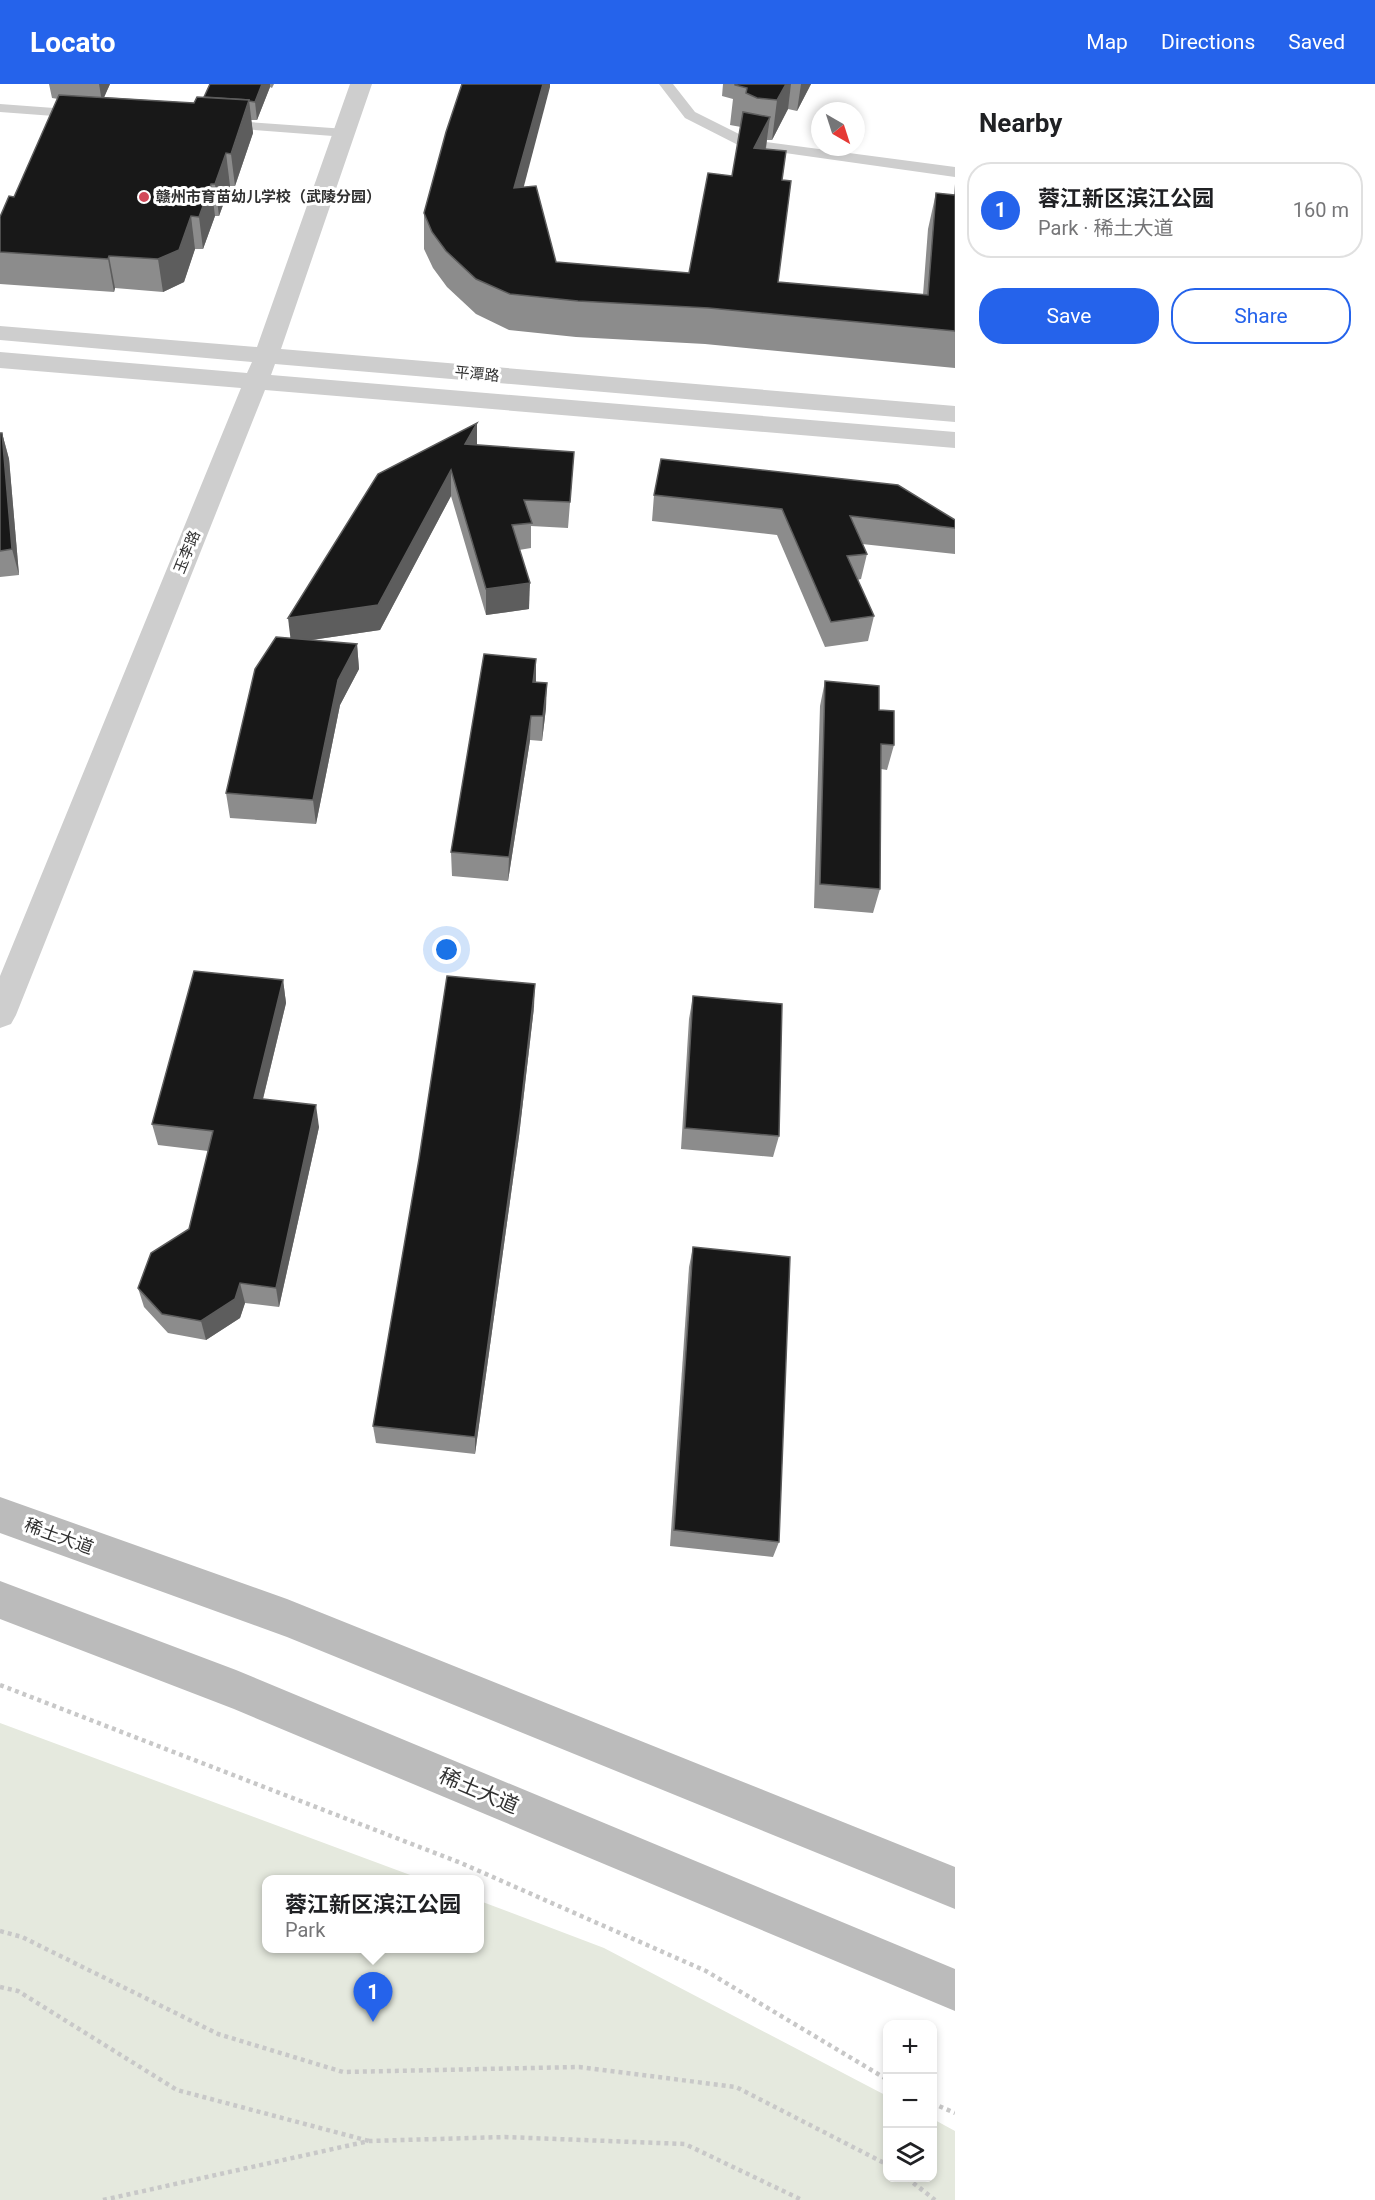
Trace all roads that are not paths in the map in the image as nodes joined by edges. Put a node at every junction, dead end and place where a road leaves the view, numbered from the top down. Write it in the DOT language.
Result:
graph roads {
  1 [pos="361,84"];
  2 [pos="666,84"];
  3 [pos="0,108"];
  4 [pos="95,115"];
  5 [pos="203,122"];
  6 [pos="346,133"];
  7 [pos="955,172"];
  8 [pos="0,333"];
  9 [pos="0,360"];
  10 [pos="261,368"];
  11 [pos="955,414"];
  12 [pos="955,440"];
  13 [pos="0,1014"];
  14 [pos="0,1515"];
  15 [pos="0,1600"];
  16 [pos="955,1888"];
  17 [pos="955,1990"];
  1 -- 6 [label="street, 玉李路"];
  2 -- 7 [label="lane"];
  3 -- 4 [label="lane"];
  5 -- 6 [label="lane"];
  6 -- 10 [label="street, 玉李路"];
  8 -- 10 [label="street, 平潭路"];
  9 -- 10 [label="street, 平潭路"];
  10 -- 11 [label="street, 平潭路"];
  10 -- 12 [label="street, 平潭路"];
  10 -- 13 [label="street, 玉李路"];
  14 -- 16 [label="main road, 稀土大道"];
  15 -- 17 [label="main road, 稀土大道"];
}
